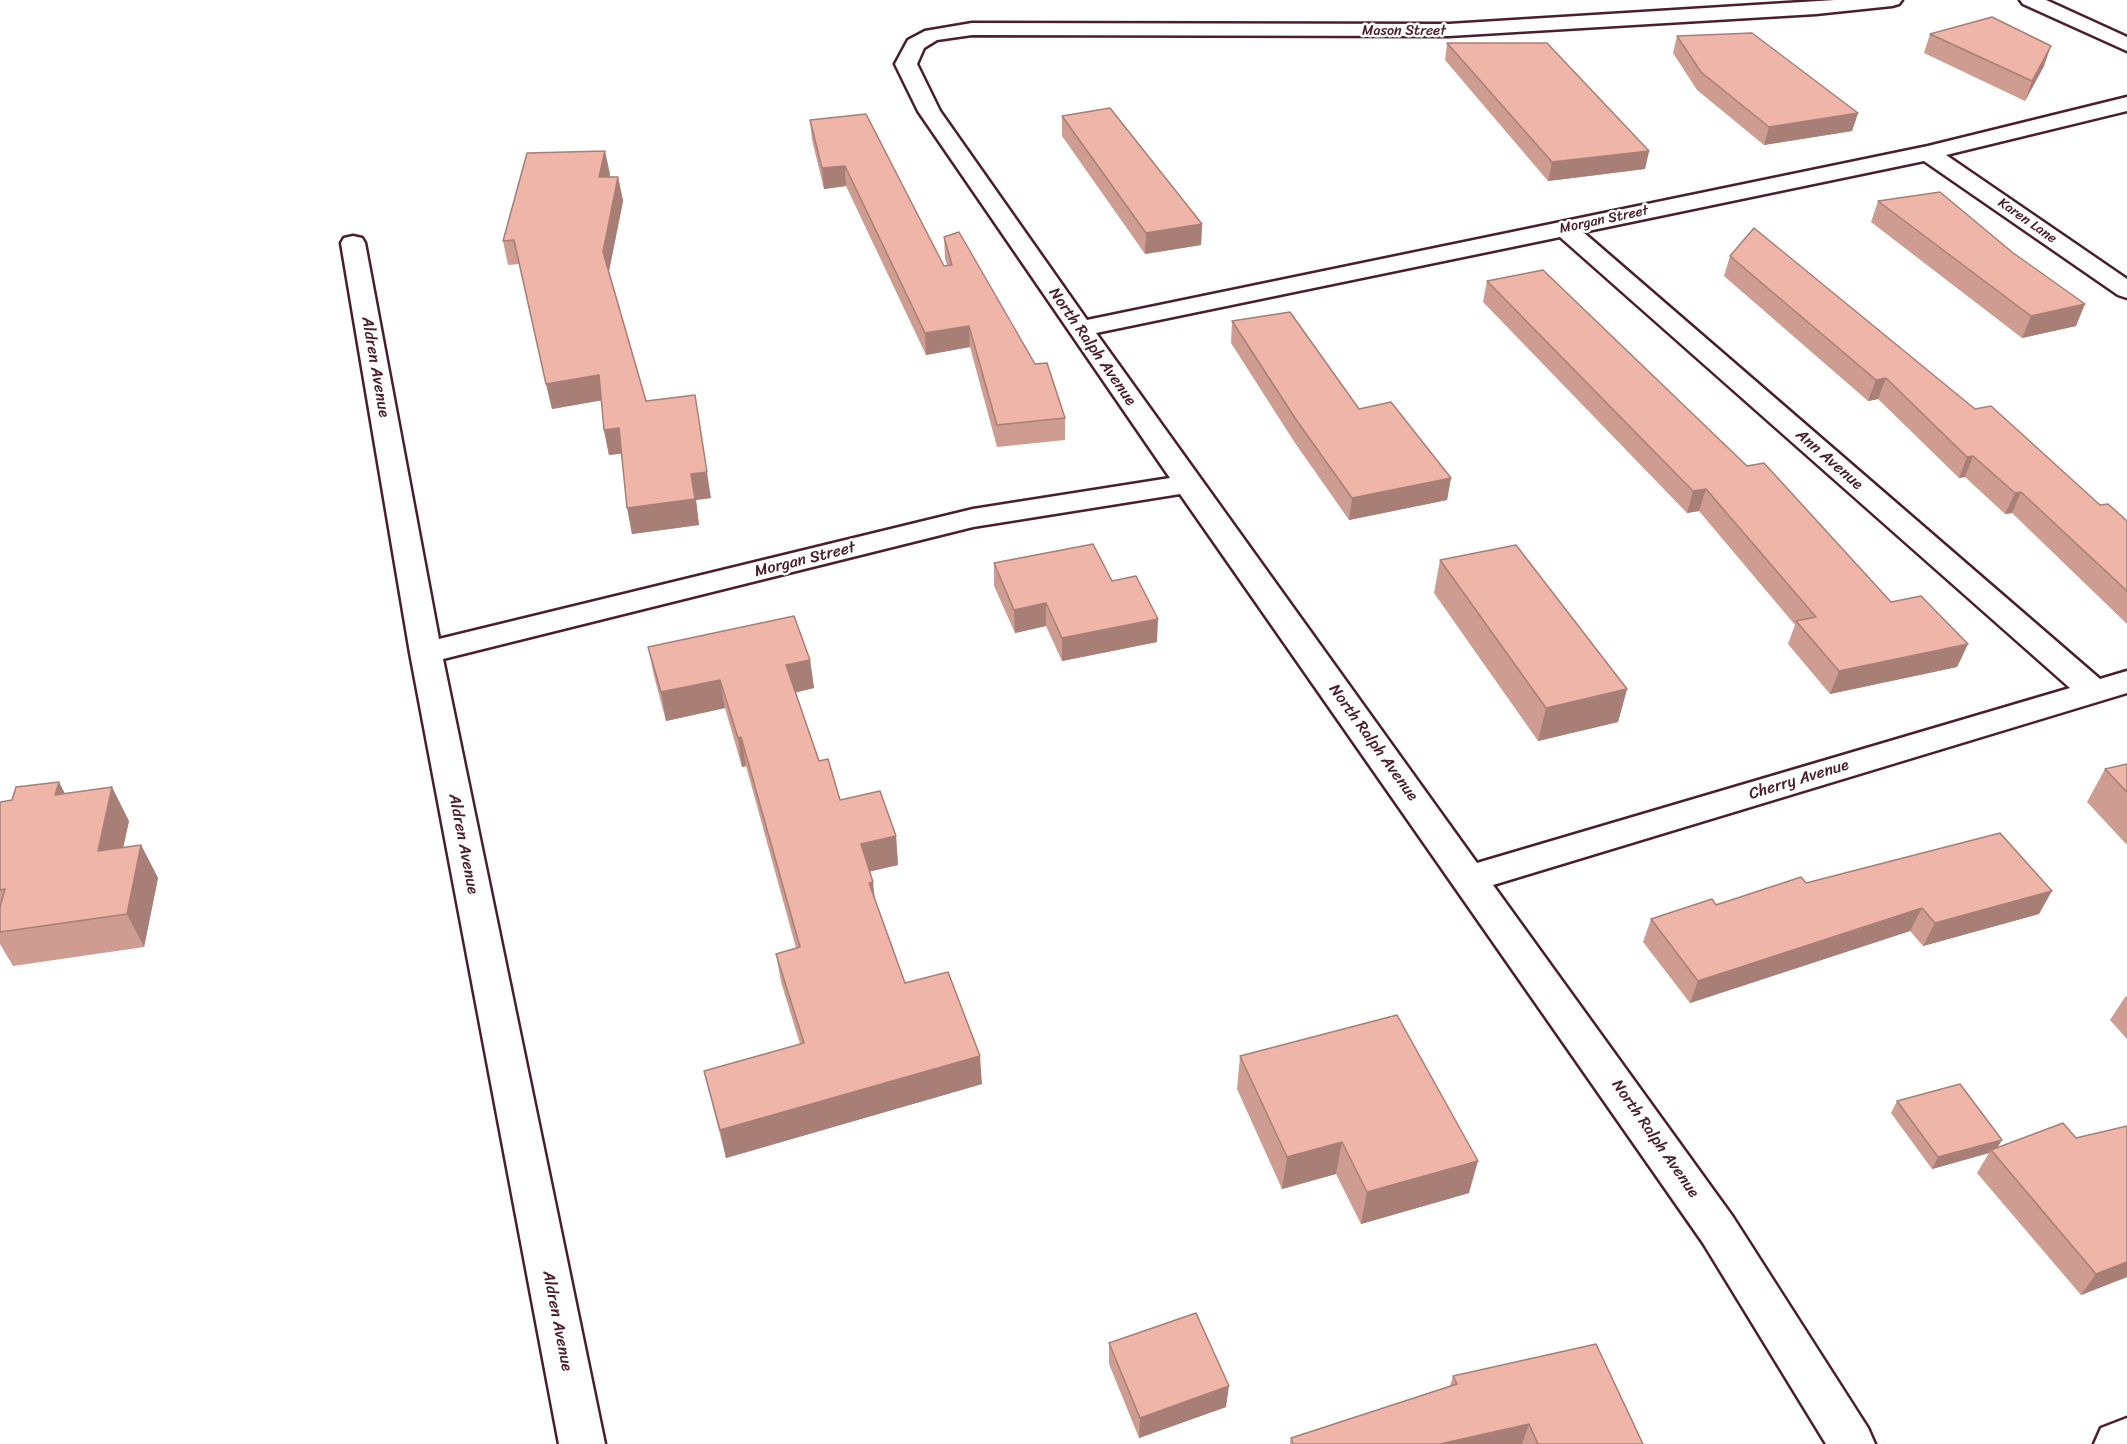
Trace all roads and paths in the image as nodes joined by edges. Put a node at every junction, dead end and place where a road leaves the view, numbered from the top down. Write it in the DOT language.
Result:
graph roads {
  1 [pos="1892,0"];
  2 [pos="2030,0"];
  3 [pos="917,43"];
  4 [pos="2127,45"];
  5 [pos="2127,104"];
  6 [pos="1928,153"];
  7 [pos="1564,228"];
  8 [pos="353,243"];
  9 [pos="2127,290"];
  10 [pos="1080,329"];
  11 [pos="1188,484"];
  12 [pos="426,653"];
  13 [pos="2127,682"];
  14 [pos="2094,691"];
  15 [pos="1471,878"];
  16 [pos="2127,1440"];
  17 [pos="582,1444"];
  18 [pos="1852,1444"];
  19 [pos="2117,1444"];
  1 -- 3 [label="street, Mason Street"];
  2 -- 4 [label="street"];
  3 -- 10 [label="street, North Ralph Avenue"];
  5 -- 6 [label="street, Morgan Street"];
  6 -- 7 [label="street, Morgan Street"];
  6 -- 9 [label="street, Karen Lane"];
  7 -- 10 [label="street, Morgan Street"];
  7 -- 14 [label="street, Ann Avenue"];
  8 -- 12 [label="street, Aldren Avenue"];
  10 -- 11 [label="street, North Ralph Avenue"];
  11 -- 12 [label="street, Morgan Street"];
  11 -- 15 [label="street, North Ralph Avenue"];
  12 -- 17 [label="street, Aldren Avenue"];
  13 -- 14 [label="street, Cherry Avenue"];
  14 -- 15 [label="street, Cherry Avenue"];
  15 -- 18 [label="street, North Ralph Avenue"];
  16 -- 19 [label="street"];
}
